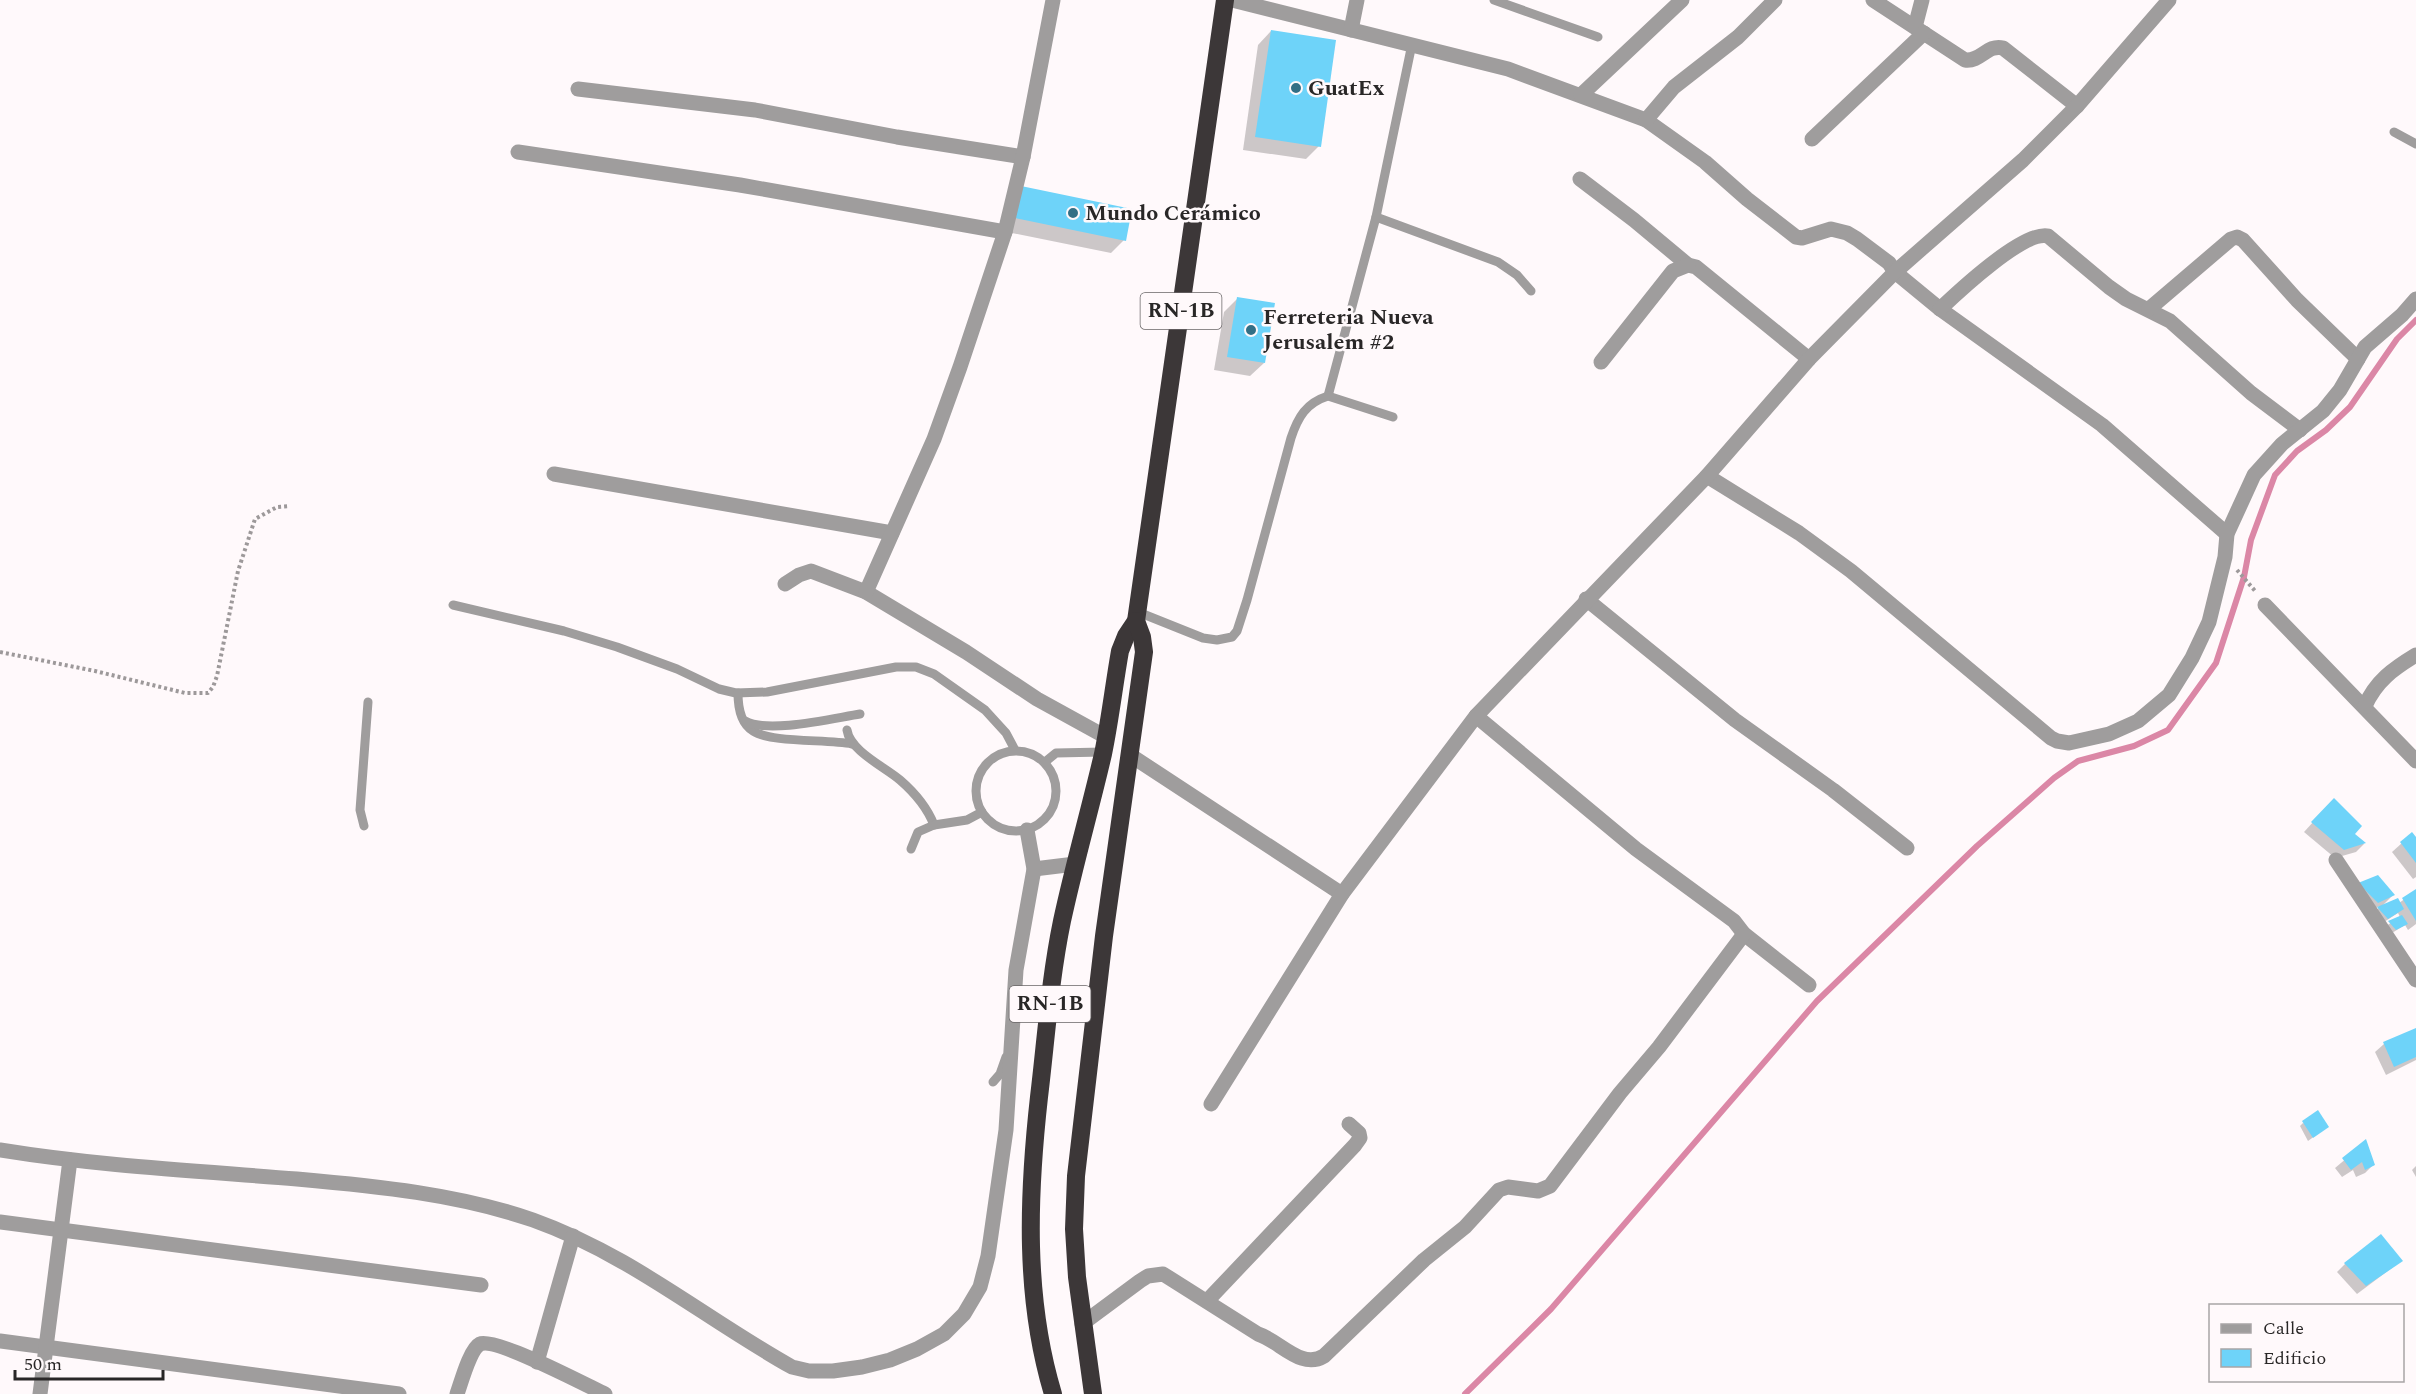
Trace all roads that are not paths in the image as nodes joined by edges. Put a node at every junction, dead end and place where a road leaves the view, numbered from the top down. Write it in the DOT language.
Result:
graph roads {
  1 [pos="1053,0"];
  2 [pos="1225,0"];
  3 [pos="1232,0"];
  4 [pos="1357,0"];
  5 [pos="1494,0"];
  6 [pos="1682,0"];
  7 [pos="1775,0"];
  8 [pos="1873,0"];
  9 [pos="1922,0"];
  10 [pos="2169,0"];
  11 [pos="1351,30"];
  12 [pos="1920,30"];
  13 [pos="1598,38"];
  14 [pos="1412,44"];
  15 [pos="578,89"];
  16 [pos="1581,95"];
  17 [pos="2077,106"];
  18 [pos="1646,120"];
  19 [pos="2394,132"];
  20 [pos="1812,139"];
  21 [pos="2416,144"];
  22 [pos="518,152"];
  23 [pos="1023,157"];
  24 [pos="1580,179"];
  25 [pos="1376,217"];
  26 [pos="1005,232"];
  27 [pos="1688,265"];
  28 [pos="1895,272"];
  29 [pos="1531,291"];
  30 [pos="2416,299"];
  31 [pos="1940,309"];
  32 [pos="2149,309"];
  33 [pos="1809,359"];
  34 [pos="2358,359"];
  35 [pos="1601,362"];
  36 [pos="1328,396"];
  37 [pos="1393,417"];
  38 [pos="2300,430"];
  39 [pos="554,474"];
  40 [pos="1707,476"];
  41 [pos="892,533"];
  42 [pos="2227,534"];
  43 [pos="785,584"];
  44 [pos="866,592"];
  45 [pos="1586,599"];
  46 [pos="453,605"];
  47 [pos="2265,605"];
  48 [pos="1137,617"];
  49 [pos="2416,655"];
  50 [pos="738,693"];
  51 [pos="368,702"];
  52 [pos="2365,706"];
  53 [pos="861,714"];
  54 [pos="1476,716"];
  55 [pos="744,720"];
  56 [pos="847,730"];
  57 [pos="852,744"];
  58 [pos="1104,745"];
  59 [pos="1015,750"];
  60 [pos="1130,755"];
  61 [pos="2416,761"];
  62 [pos="1045,762"];
  63 [pos="982,812"];
  64 [pos="934,825"];
  65 [pos="364,826"];
  66 [pos="1027,830"];
  67 [pos="1907,848"];
  68 [pos="911,849"];
  69 [pos="2336,860"];
  70 [pos="1075,864"];
  71 [pos="1034,869"];
  72 [pos="1342,894"];
  73 [pos="1744,934"];
  74 [pos="2416,980"];
  75 [pos="1809,985"];
  76 [pos="1011,1044"];
  77 [pos="993,1082"];
  78 [pos="1211,1104"];
  79 [pos="1349,1124"];
  80 [pos="0,1150"];
  81 [pos="70,1160"];
  82 [pos="0,1222"];
  83 [pos="61,1230"];
  84 [pos="573,1236"];
  85 [pos="481,1285"];
  86 [pos="1207,1301"];
  87 [pos="1082,1324"];
  88 [pos="0,1341"];
  89 [pos="46,1347"];
  90 [pos="537,1362"];
  91 [pos="354,1391"];
  92 [pos="40,1394"];
  93 [pos="399,1394"];
  94 [pos="457,1394"];
  95 [pos="605,1394"];
  96 [pos="1053,1394"];
  97 [pos="1093,1394"];
  1 -- 23 [label="street"];
  2 -- 48 [label="highway, RN-1B"];
  3 -- 11 [label="street"];
  4 -- 11 [label="street"];
  5 -- 13 [label="lane"];
  6 -- 16 [label="street"];
  7 -- 18 [label="street"];
  8 -- 12 [label="street"];
  9 -- 12 [label="street"];
  10 -- 17 [label="street"];
  11 -- 14 [label="street"];
  12 -- 17 [label="street"];
  12 -- 20 [label="street"];
  14 -- 16 [label="street"];
  14 -- 25 [label="lane"];
  15 -- 23 [label="street"];
  16 -- 18 [label="street"];
  17 -- 28 [label="street"];
  18 -- 28 [label="street"];
  19 -- 21 [label="lane"];
  22 -- 26 [label="street"];
  23 -- 26 [label="street"];
  24 -- 27 [label="street"];
  25 -- 29 [label="lane"];
  25 -- 36 [label="lane"];
  26 -- 41 [label="street"];
  27 -- 33 [label="street"];
  27 -- 35 [label="street"];
  28 -- 31 [label="street"];
  28 -- 33 [label="street"];
  30 -- 34 [label="street"];
  31 -- 32 [label="street"];
  31 -- 42 [label="street"];
  32 -- 34 [label="street"];
  32 -- 38 [label="street"];
  33 -- 40 [label="street"];
  34 -- 38 [label="street"];
  36 -- 37 [label="lane"];
  36 -- 48 [label="lane"];
  38 -- 42 [label="street"];
  39 -- 41 [label="street"];
  40 -- 42 [label="street"];
  40 -- 45 [label="street"];
  41 -- 44 [label="street"];
  43 -- 44 [label="street"];
  44 -- 58 [label="street"];
  45 -- 54 [label="street"];
  45 -- 67 [label="street"];
  46 -- 50 [label="lane"];
  47 -- 52 [label="street"];
  48 -- 58 [label="highway, RN-1B"];
  48 -- 60 [label="highway, RN-1B"];
  49 -- 52 [label="street"];
  50 -- 55 [label="lane"];
  50 -- 59 [label="lane"];
  51 -- 65 [label="lane"];
  52 -- 61 [label="street"];
  53 -- 55 [label="lane"];
  54 -- 72 [label="street"];
  54 -- 73 [label="street"];
  55 -- 57 [label="lane"];
  56 -- 57 [label="lane"];
  57 -- 64 [label="lane"];
  58 -- 62 [label="lane"];
  58 -- 70 [label="highway, RN-1B"];
  59 -- 62 [label="lane"];
  59 -- 63 [label="lane"];
  60 -- 72 [label="street"];
  60 -- 87 [label="highway, RN-1B"];
  62 -- 66 [label="lane"];
  63 -- 64 [label="lane"];
  63 -- 66 [label="lane"];
  64 -- 68 [label="lane"];
  66 -- 71 [label="street"];
  69 -- 74 [label="street"];
  70 -- 71 [label="street"];
  70 -- 96 [label="highway, RN-1B"];
  71 -- 76 [label="street"];
  72 -- 78 [label="street"];
  73 -- 75 [label="street"];
  73 -- 86 [label="street"];
  76 -- 77 [label="lane"];
  76 -- 84 [label="street"];
  79 -- 86 [label="street"];
  80 -- 81 [label="street"];
  81 -- 83 [label="street"];
  81 -- 84 [label="street"];
  82 -- 83 [label="street"];
  83 -- 85 [label="street"];
  83 -- 89 [label="street"];
  84 -- 90 [label="street"];
  86 -- 87 [label="street"];
  87 -- 97 [label="highway, RN-1B"];
  88 -- 89 [label="street"];
  89 -- 91 [label="street"];
  89 -- 92 [label="street"];
  90 -- 94 [label="street"];
  90 -- 95 [label="street"];
  91 -- 93 [label="street"];
}
